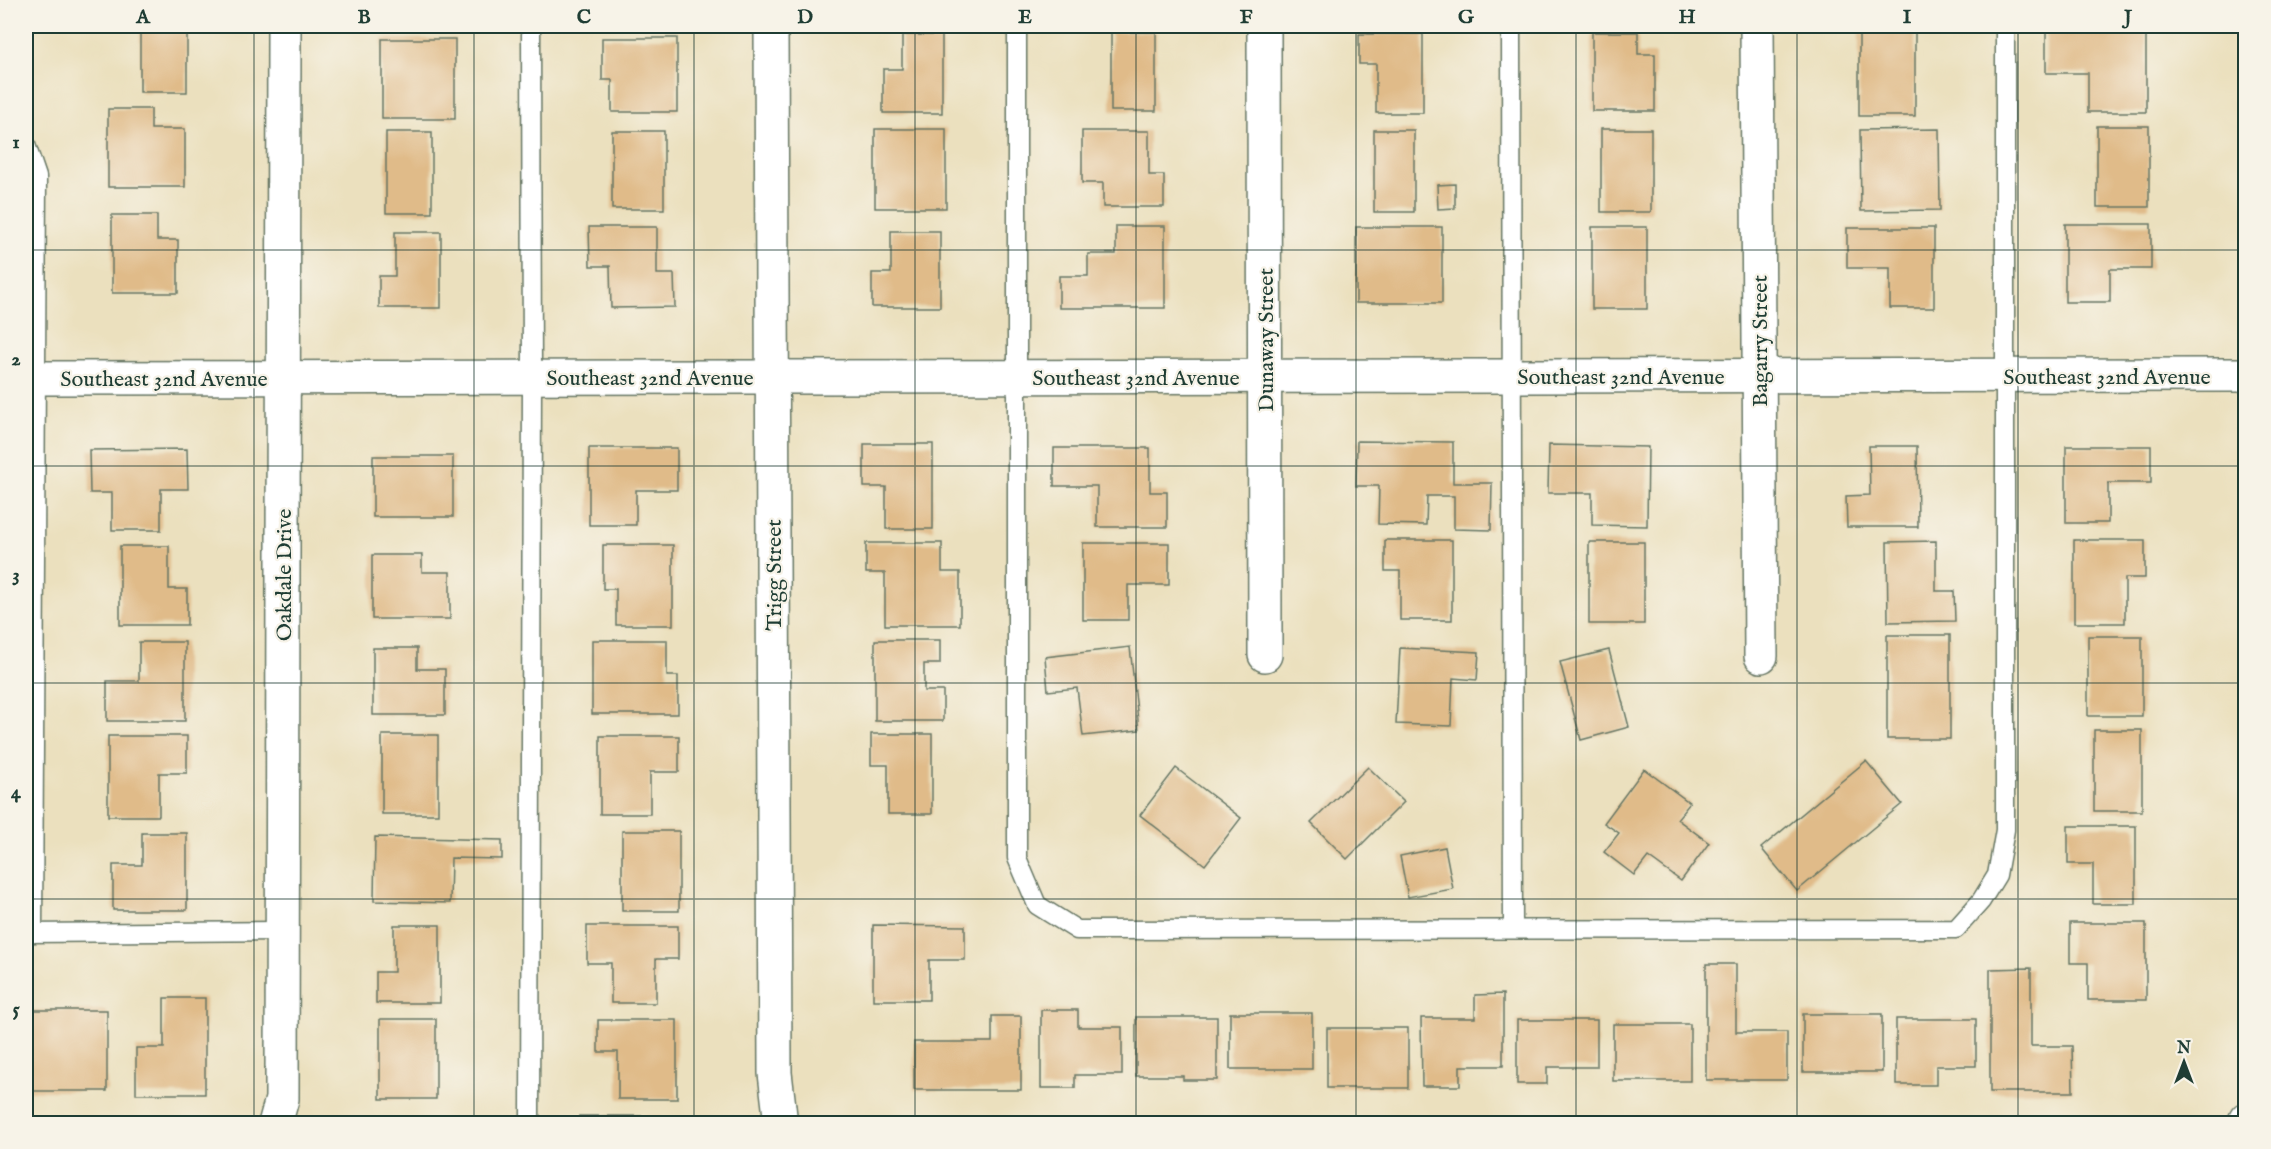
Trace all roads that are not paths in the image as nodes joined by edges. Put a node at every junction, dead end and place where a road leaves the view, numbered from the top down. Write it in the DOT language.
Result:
graph roads {
  1 [pos="284,26"];
  2 [pos="531,26"];
  3 [pos="771,26"];
  4 [pos="1017,26"];
  5 [pos="1264,26"];
  6 [pos="1511,26"];
  7 [pos="1757,26"];
  8 [pos="2005,26"];
  9 [pos="26,145"];
  10 [pos="2246,375"];
  11 [pos="1265,376"];
  12 [pos="1513,376"];
  13 [pos="1759,376"];
  14 [pos="2005,376"];
  15 [pos="532,377"];
  16 [pos="772,377"];
  17 [pos="1017,377"];
  18 [pos="31,378"];
  19 [pos="283,378"];
  20 [pos="1265,655"];
  21 [pos="1761,656"];
  22 [pos="1513,929"];
  23 [pos="282,931"];
  24 [pos="29,933"];
  25 [pos="2246,1119"];
  26 [pos="275,1124"];
  27 [pos="530,1124"];
  28 [pos="781,1124"];
  29 [pos="2244,1124"];
  1 -- 19 [label="street, Oakdale Drive"];
  2 -- 15 [label="lane"];
  3 -- 16 [label="street, Trigg Street"];
  4 -- 17 [label="lane"];
  5 -- 11 [label="street, Dunaway Street"];
  6 -- 12 [label="lane"];
  7 -- 13 [label="street, Bagarry Street"];
  8 -- 14 [label="lane"];
  9 -- 18 [label="lane"];
  10 -- 14 [label="street, Southeast 32nd Avenue"];
  11 -- 12 [label="street, Southeast 32nd Avenue"];
  11 -- 17 [label="street, Southeast 32nd Avenue"];
  11 -- 20 [label="street, Dunaway Street"];
  12 -- 13 [label="street, Southeast 32nd Avenue"];
  12 -- 22 [label="lane"];
  13 -- 14 [label="street, Southeast 32nd Avenue"];
  13 -- 21 [label="street, Bagarry Street"];
  14 -- 22 [label="lane"];
  15 -- 16 [label="street, Southeast 32nd Avenue"];
  15 -- 19 [label="street, Southeast 32nd Avenue"];
  15 -- 27 [label="lane"];
  16 -- 17 [label="street, Southeast 32nd Avenue"];
  16 -- 28 [label="street, Trigg Street"];
  17 -- 22 [label="lane"];
  18 -- 19 [label="street, Southeast 32nd Avenue"];
  18 -- 24 [label="lane"];
  19 -- 23 [label="street, Oakdale Drive"];
  23 -- 24 [label="lane"];
  23 -- 26 [label="street, Oakdale Drive"];
  25 -- 29 [label="street"];
}
